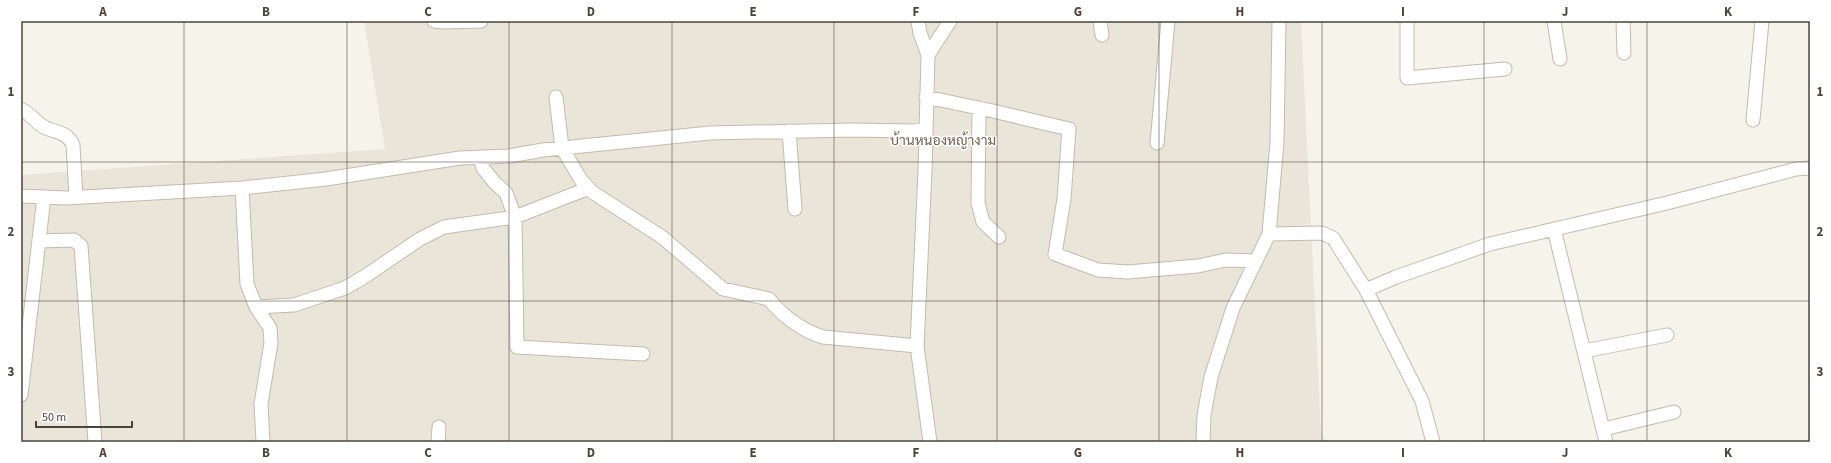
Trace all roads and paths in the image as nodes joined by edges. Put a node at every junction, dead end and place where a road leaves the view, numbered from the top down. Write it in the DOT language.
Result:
graph roads {
  1 [pos="434,21"];
  2 [pos="481,21"];
  3 [pos="918,21"];
  4 [pos="950,21"];
  5 [pos="1100,21"];
  6 [pos="1168,21"];
  7 [pos="1279,21"];
  8 [pos="1407,21"];
  9 [pos="1554,21"];
  10 [pos="1623,21"];
  11 [pos="1762,21"];
  12 [pos="1102,35"];
  13 [pos="1624,53"];
  14 [pos="928,55"];
  15 [pos="1560,59"];
  16 [pos="1505,69"];
  17 [pos="926,97"];
  18 [pos="556,98"];
  19 [pos="979,108"];
  20 [pos="21,109"];
  21 [pos="1753,120"];
  22 [pos="789,130"];
  23 [pos="926,130"];
  24 [pos="1157,143"];
  25 [pos="562,148"];
  26 [pos="480,157"];
  27 [pos="1810,168"];
  28 [pos="242,188"];
  29 [pos="589,188"];
  30 [pos="21,196"];
  31 [pos="44,197"];
  32 [pos="76,197"];
  33 [pos="795,209"];
  34 [pos="514,217"];
  35 [pos="1554,229"];
  36 [pos="1269,234"];
  37 [pos="999,237"];
  38 [pos="40,241"];
  39 [pos="1256,261"];
  40 [pos="1366,290"];
  41 [pos="256,307"];
  42 [pos="1667,335"];
  43 [pos="917,346"];
  44 [pos="1584,351"];
  45 [pos="643,354"];
  46 [pos="21,396"];
  47 [pos="1674,412"];
  48 [pos="439,427"];
  49 [pos="1605,436"];
  50 [pos="95,442"];
  51 [pos="263,442"];
  52 [pos="438,442"];
  53 [pos="930,442"];
  54 [pos="1203,442"];
  55 [pos="1433,442"];
  1 -- 2 [label="street"];
  3 -- 14 [label="street"];
  4 -- 14 [label="street"];
  5 -- 12 [label="street"];
  6 -- 24 [label="street"];
  7 -- 36 [label="street"];
  8 -- 16 [label="street"];
  9 -- 15 [label="street"];
  10 -- 13 [label="street"];
  11 -- 21 [label="street"];
  14 -- 17 [label="street"];
  17 -- 19 [label="street"];
  17 -- 23 [label="street"];
  18 -- 25 [label="street"];
  19 -- 37 [label="street"];
  19 -- 39 [label="street"];
  20 -- 32 [label="street"];
  22 -- 23 [label="street"];
  22 -- 25 [label="street"];
  22 -- 33 [label="street"];
  23 -- 43 [label="street"];
  25 -- 26 [label="street"];
  25 -- 29 [label="street"];
  26 -- 28 [label="street"];
  26 -- 34 [label="street"];
  27 -- 35 [label="street"];
  28 -- 32 [label="street"];
  28 -- 41 [label="street"];
  29 -- 34 [label="street"];
  29 -- 43 [label="street"];
  30 -- 31 [label="street"];
  31 -- 32 [label="street"];
  31 -- 38 [label="street"];
  34 -- 41 [label="street"];
  34 -- 45 [label="street"];
  35 -- 40 [label="street"];
  35 -- 44 [label="street"];
  36 -- 39 [label="street"];
  36 -- 40 [label="street"];
  38 -- 46 [label="street"];
  38 -- 50 [label="street"];
  39 -- 54 [label="street"];
  40 -- 55 [label="street"];
  41 -- 51 [label="street"];
  42 -- 44 [label="street"];
  43 -- 53 [label="street"];
  44 -- 49 [label="street"];
  47 -- 49 [label="street"];
  48 -- 52 [label="street"];
}
